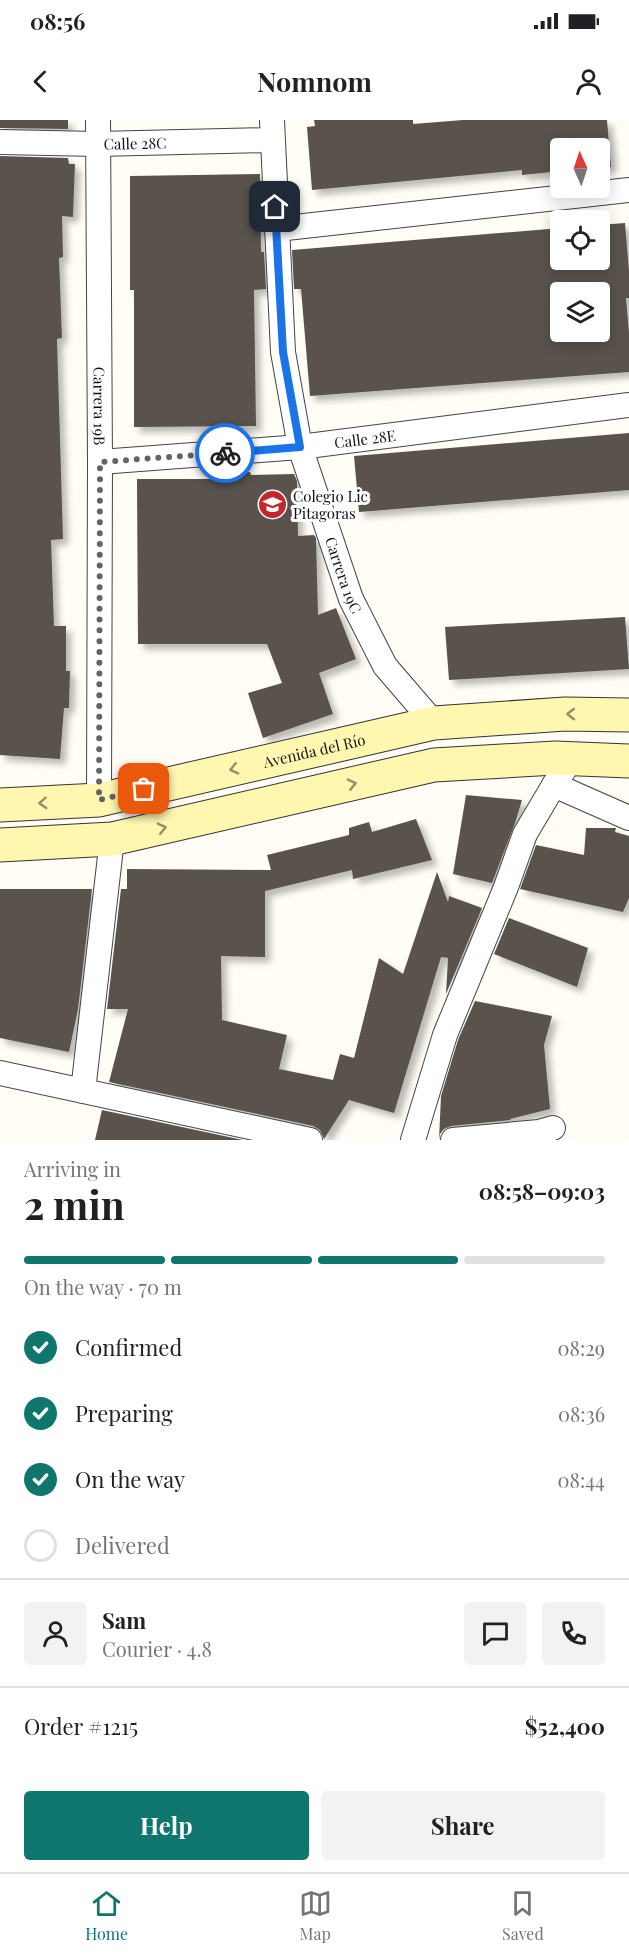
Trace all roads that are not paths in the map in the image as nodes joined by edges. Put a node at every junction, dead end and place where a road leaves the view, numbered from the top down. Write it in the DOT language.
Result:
graph roads {
  1 [pos="98,120"];
  2 [pos="271,130"];
  3 [pos="0,142"];
  4 [pos="97,144"];
  5 [pos="629,190"];
  6 [pos="276,229"];
  7 [pos="629,405"];
  8 [pos="300,447"];
  9 [pos="100,462"];
  10 [pos="629,715"];
  11 [pos="434,723"];
  12 [pos="573,758"];
  13 [pos="629,760"];
  14 [pos="554,785"];
  15 [pos="99,800"];
  16 [pos="0,805"];
  17 [pos="629,818"];
  18 [pos="112,839"];
  19 [pos="0,845"];
  20 [pos="0,1073"];
  21 [pos="83,1091"];
  22 [pos="554,1128"];
  23 [pos="310,1140"];
  24 [pos="413,1140"];
  25 [pos="453,1140"];
  1 -- 4 [label="street, Carrera 19B"];
  2 -- 4 [label="street, Calle 28C"];
  2 -- 6 [label="street, Carrera 19C"];
  3 -- 4 [label="street, Calle 28C"];
  4 -- 9 [label="street, Carrera 19B"];
  5 -- 6 [label="street"];
  6 -- 8 [label="street, Carrera 19C"];
  7 -- 8 [label="street, Calle 28E"];
  8 -- 9 [label="street, Calle 28E"];
  8 -- 11 [label="street, Carrera 19C"];
  9 -- 15 [label="street, Carrera 19B"];
  10 -- 11 [label="main road, Avenida del Río, one-way"];
  11 -- 15 [label="main road, Avenida del Río, one-way"];
  12 -- 13 [label="main road"];
  12 -- 14 [label="street"];
  18 -- 12 [label="main road, one-way"];
  14 -- 17 [label="street"];
  14 -- 24 [label="street"];
  15 -- 16 [label="main road, Avenida del Río, one-way"];
  18 -- 19 [label="main road"];
  18 -- 21 [label="street"];
  20 -- 21 [label="street"];
  21 -- 23 [label="street"];
  22 -- 25 [label="street"];
}
